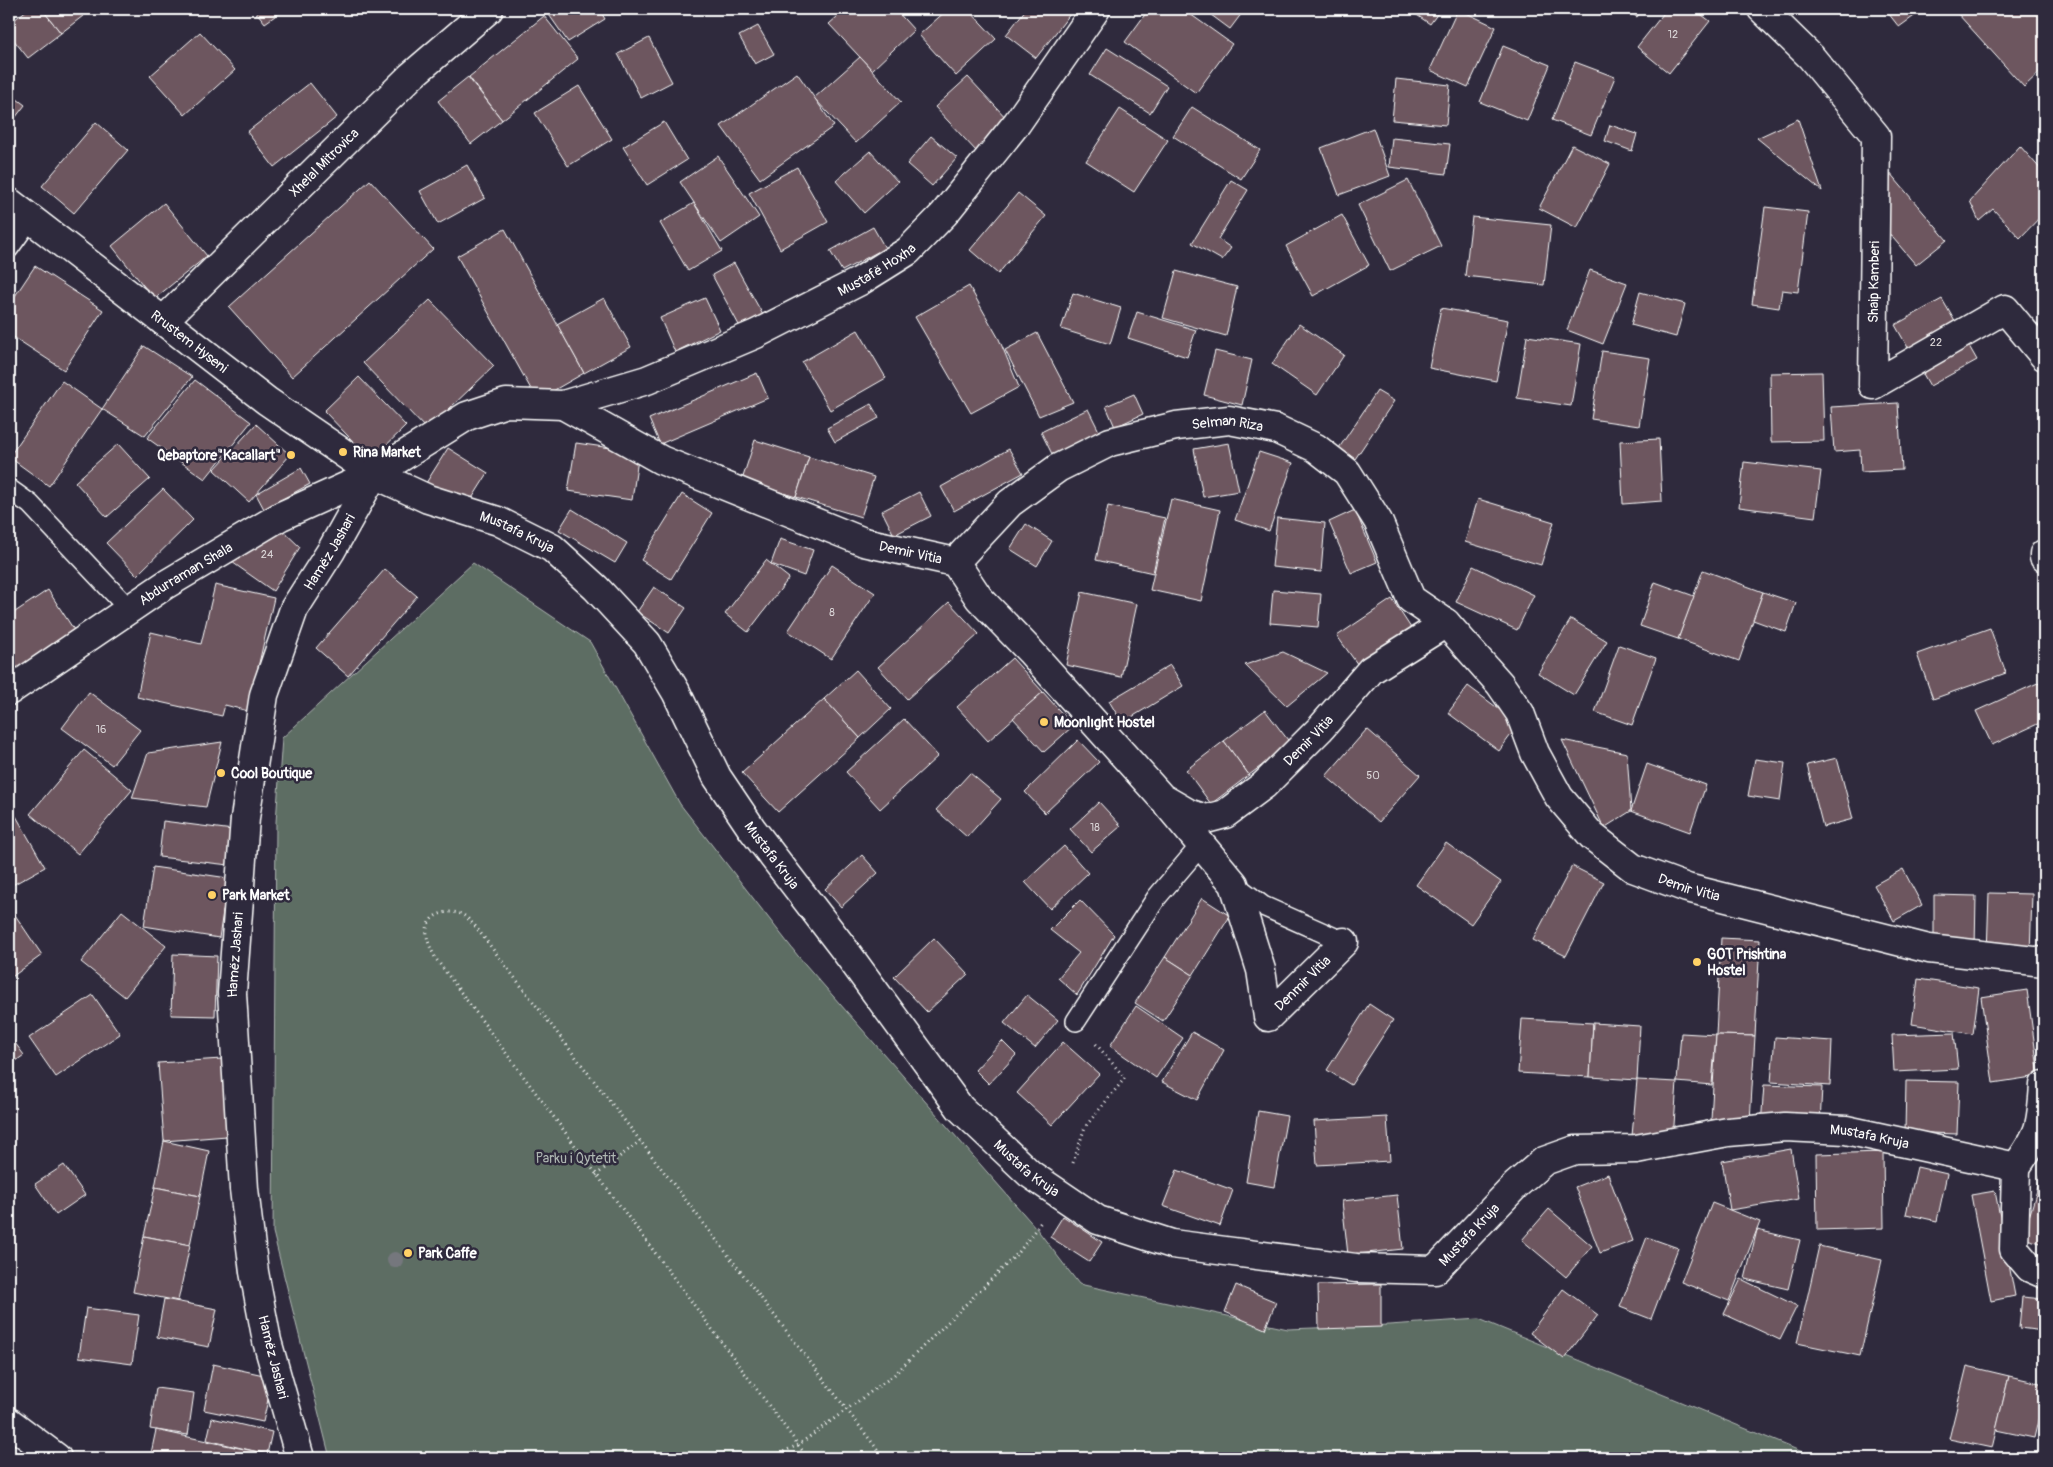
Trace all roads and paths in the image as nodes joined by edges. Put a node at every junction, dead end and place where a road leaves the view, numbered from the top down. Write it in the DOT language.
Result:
graph roads {
  1 [pos="489,9"];
  2 [pos="1096,9"];
  3 [pos="1762,9"];
  4 [pos="9,202"];
  5 [pos="30,220"];
  6 [pos="9,248"];
  7 [pos="163,321"];
  8 [pos="2044,356"];
  9 [pos="563,405"];
  10 [pos="374,474"];
  11 [pos="9,490"];
  12 [pos="955,562"];
  13 [pos="129,609"];
  14 [pos="1446,623"];
  15 [pos="9,691"];
  16 [pos="1162,798"];
  17 [pos="1202,845"];
  18 [pos="1234,884"];
  19 [pos="1344,942"];
  20 [pos="2044,962"];
  21 [pos="1076,1021"];
  22 [pos="2044,1085"];
  23 [pos="640,1141"];
  24 [pos="2016,1167"];
  25 [pos="596,1175"];
  26 [pos="1062,1195"];
  27 [pos="2044,1274"];
  28 [pos="847,1409"];
  29 [pos="9,1422"];
  30 [pos="798,1445"];
  31 [pos="57,1458"];
  32 [pos="300,1458"];
  33 [pos="770,1458"];
  34 [pos="808,1458"];
  35 [pos="884,1458"];
  1 -- 7 [label="street, Xhelal Mitrovica"];
  2 -- 9 [label="street, Mustafë Hoxha"];
  3 -- 8 [label="street, Shaip Kamberi"];
  4 -- 5 [label="street, Rrustem Hyseni"];
  5 -- 6 [label="lane"];
  5 -- 7 [label="street, Rrustem Hyseni"];
  7 -- 10 [label="street, Rrustem Hyseni"];
  9 -- 10 [label="street"];
  9 -- 12 [label="street, Demir Vitia"];
  10 -- 13 [label="street, Abdurraman Shala"];
  10 -- 26 [label="street, Mustafa Kruja"];
  10 -- 32 [label="street, Hamëz Jashari"];
  11 -- 13 [label="lane"];
  12 -- 14 [label="street, Selman Riza"];
  12 -- 16 [label="street, Demir Vitia"];
  13 -- 15 [label="street, Abdurraman Shala"];
  14 -- 16 [label="street, Demir Vitia"];
  14 -- 20 [label="street, Demir Vitia"];
  16 -- 17 [label="street, Denmir Vitia"];
  17 -- 18 [label="street, Denmir Vitia"];
  17 -- 21 [label="lane"];
  18 -- 19 [label="lane, Denmir Vitia"];
  18 -- 19 [label="street, Denmir Vitia"];
  21 -- 26 [label="path"];
  22 -- 24 [label="street"];
  23 -- 25 [label="path"];
  23 -- 25 [label="path"];
  23 -- 28 [label="path"];
  24 -- 26 [label="street, Mustafa Kruja"];
  24 -- 27 [label="street"];
  25 -- 30 [label="path"];
  26 -- 28 [label="path"];
  28 -- 30 [label="path"];
  28 -- 35 [label="path"];
  29 -- 31 [label="street"];
  30 -- 33 [label="path"];
  30 -- 34 [label="path"];
}
